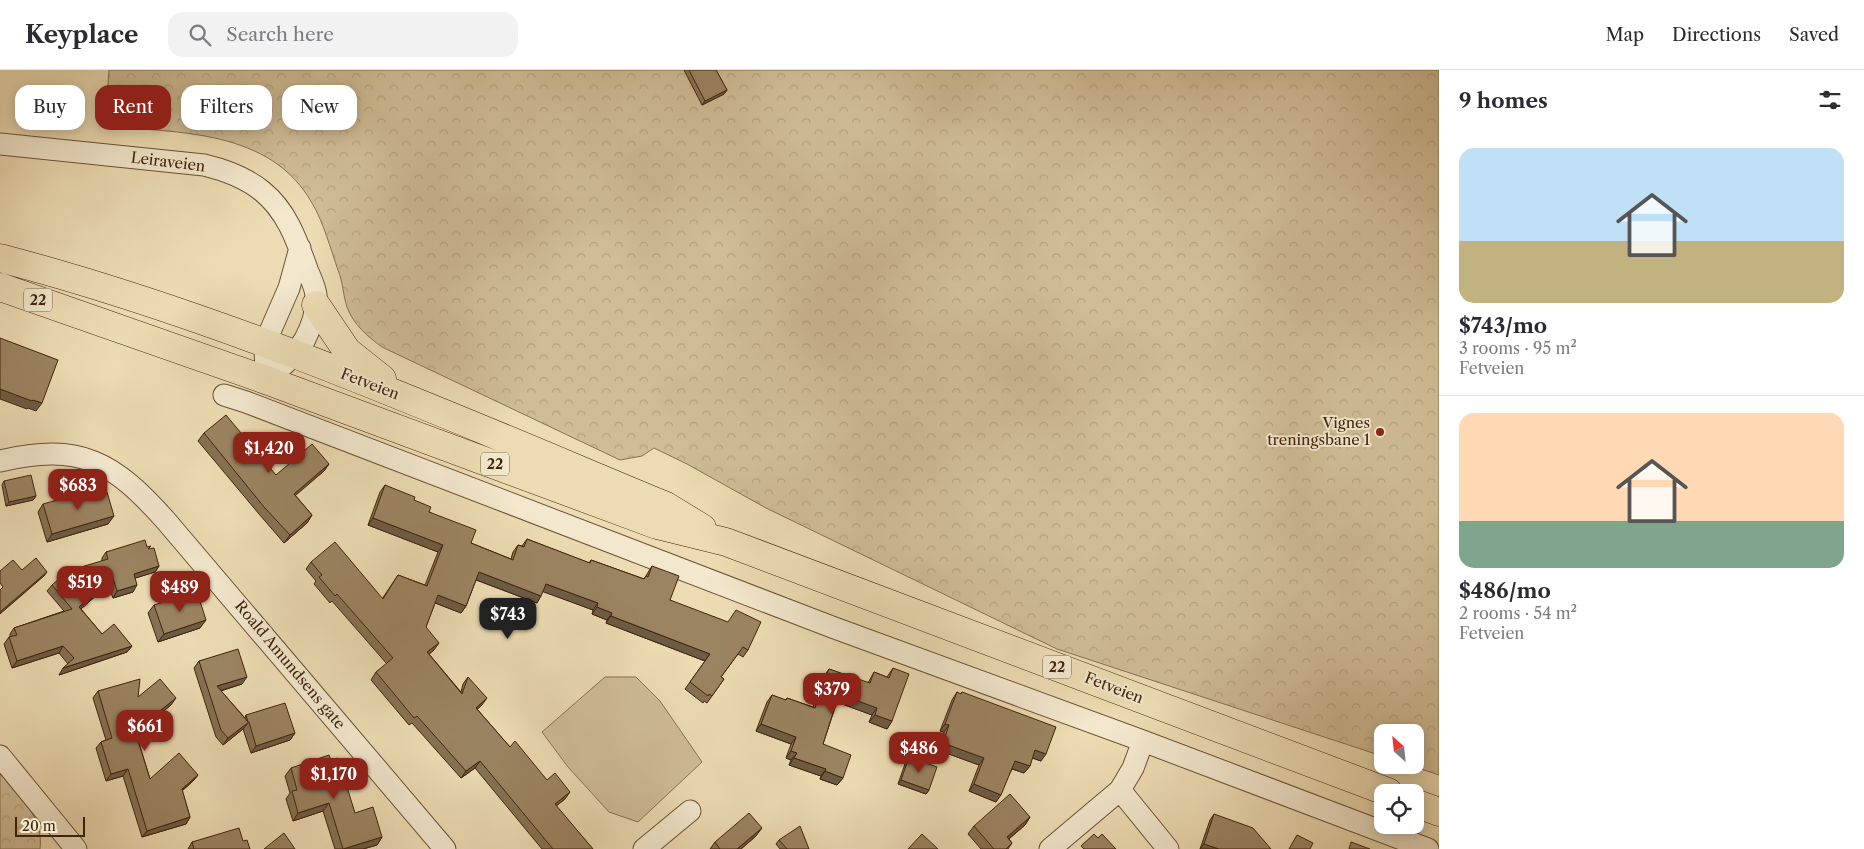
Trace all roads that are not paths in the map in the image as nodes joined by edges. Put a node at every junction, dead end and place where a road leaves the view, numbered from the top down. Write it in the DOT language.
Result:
graph roads {
  1 [pos="0,144"];
  2 [pos="300,248"];
  3 [pos="0,258"];
  4 [pos="0,287"];
  5 [pos="316,305"];
  6 [pos="266,343"];
  7 [pos="295,355"];
  8 [pos="266,380"];
  9 [pos="224,395"];
  10 [pos="407,398"];
  11 [pos="0,461"];
  12 [pos="726,542"];
  13 [pos="1143,741"];
  14 [pos="0,756"];
  15 [pos="1374,787"];
  16 [pos="1120,790"];
  17 [pos="1424,806"];
  18 [pos="690,811"];
  19 [pos="1439,812"];
  20 [pos="76,849"];
  21 [pos="445,849"];
  22 [pos="644,849"];
  23 [pos="1050,849"];
  24 [pos="1168,849"];
  25 [pos="1428,849"];
  1 -- 2 [label="street, Leiraveien"];
  2 -- 5 [label="street, Leiraveien"];
  2 -- 6 [label="street"];
  3 -- 6 [label="highway, Fetveien / 22"];
  4 -- 8 [label="highway, Fetveien / 22"];
  5 -- 7 [label="street, Leiraveien"];
  5 -- 10 [label="highway"];
  6 -- 7 [label="highway, Fetveien / 22"];
  6 -- 8 [label="street"];
  7 -- 8 [label="street, Leiraveien"];
  7 -- 10 [label="highway, Fetveien / 22"];
  8 -- 12 [label="highway, Fetveien / 22"];
  9 -- 13 [label="street"];
  10 -- 12 [label="highway, Fetveien / 22"];
  11 -- 21 [label="street, Roald Amundsens gate"];
  12 -- 15 [label="highway, Fetveien / 22"];
  13 -- 16 [label="street"];
  13 -- 25 [label="street"];
  14 -- 20 [label="street"];
  16 -- 23 [label="street"];
  16 -- 24 [label="street"];
  17 -- 19 [label="highway"];
  18 -- 22 [label="street"];
}
